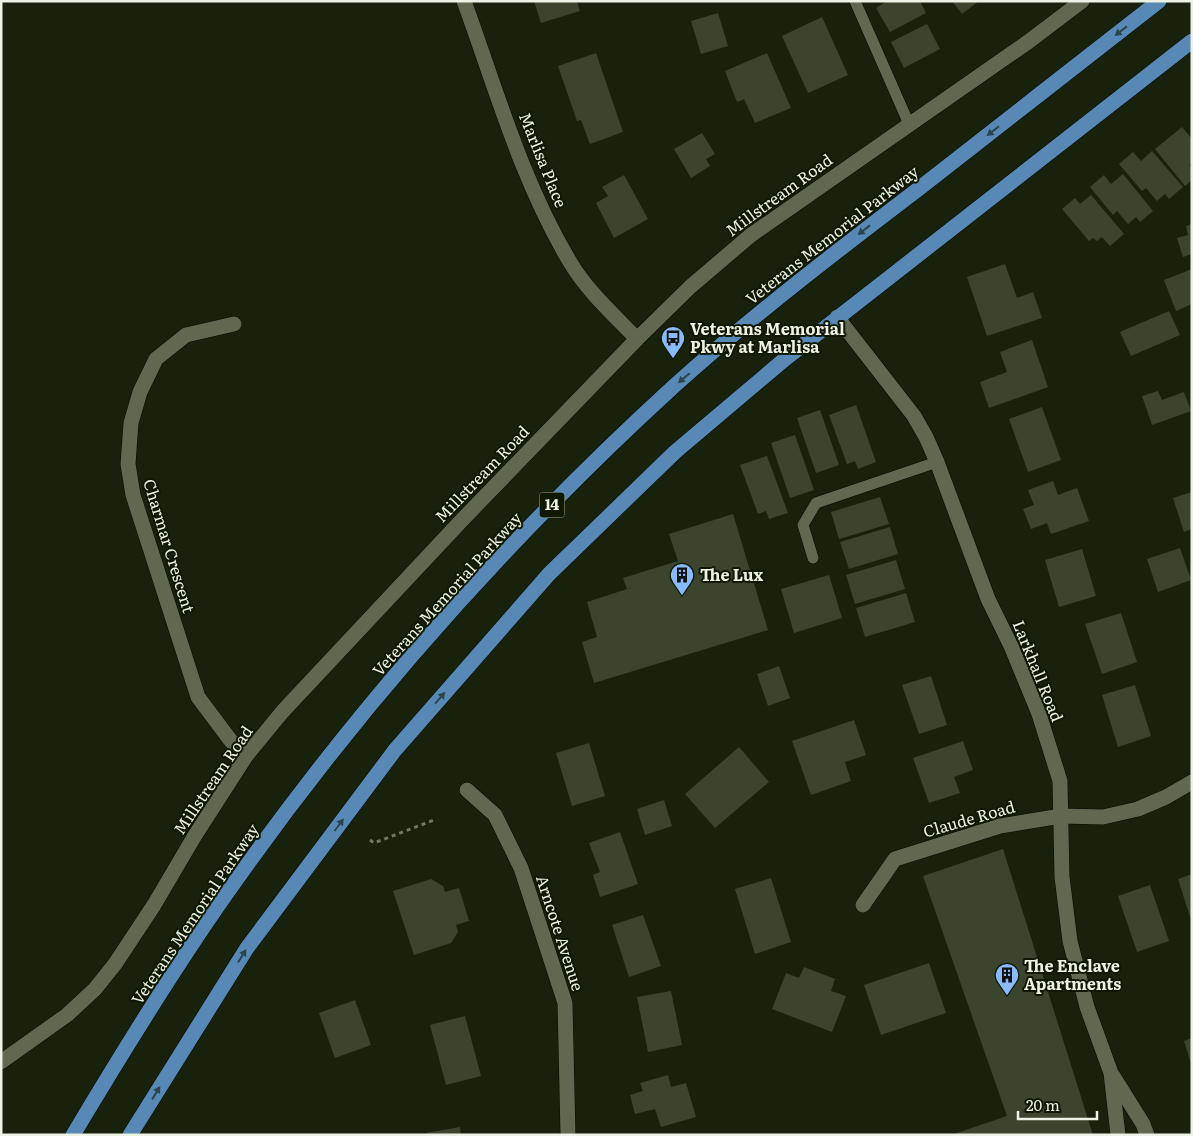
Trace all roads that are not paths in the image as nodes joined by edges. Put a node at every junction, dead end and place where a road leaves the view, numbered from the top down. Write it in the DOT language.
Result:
graph roads {
  1 [pos="464,1"];
  2 [pos="855,1"];
  3 [pos="1082,1"];
  4 [pos="1159,1"];
  5 [pos="1192,41"];
  6 [pos="910,124"];
  7 [pos="837,317"];
  8 [pos="234,324"];
  9 [pos="637,339"];
  10 [pos="937,462"];
  11 [pos="813,558"];
  12 [pos="246,756"];
  13 [pos="1192,782"];
  14 [pos="467,790"];
  15 [pos="1061,816"];
  16 [pos="863,905"];
  17 [pos="1,1062"];
  18 [pos="1111,1073"];
  19 [pos="73,1135"];
  20 [pos="130,1135"];
  21 [pos="568,1135"];
  22 [pos="1118,1135"];
  23 [pos="1147,1135"];
  1 -- 9 [label="street, Marlisa Place"];
  2 -- 6 [label="lane"];
  3 -- 6 [label="street, Millstream Road"];
  4 -- 19 [label="main road, Veterans Memorial Parkway / 14, one-way"];
  5 -- 7 [label="main road"];
  6 -- 9 [label="street, Millstream Road"];
  7 -- 10 [label="street, Larkhall Road"];
  20 -- 7 [label="main road, one-way"];
  8 -- 12 [label="street, Charmar Crescent"];
  9 -- 12 [label="street, Millstream Road"];
  10 -- 11 [label="lane"];
  10 -- 15 [label="street, Larkhall Road"];
  12 -- 17 [label="street, Millstream Road"];
  13 -- 15 [label="street, Claude Road"];
  14 -- 21 [label="street, Arncote Avenue"];
  15 -- 16 [label="street, Claude Road"];
  15 -- 18 [label="street, Larkhall Road"];
  18 -- 22 [label="street, Larkhall Road"];
  18 -- 23 [label="street, Larkhall Road"];
}
